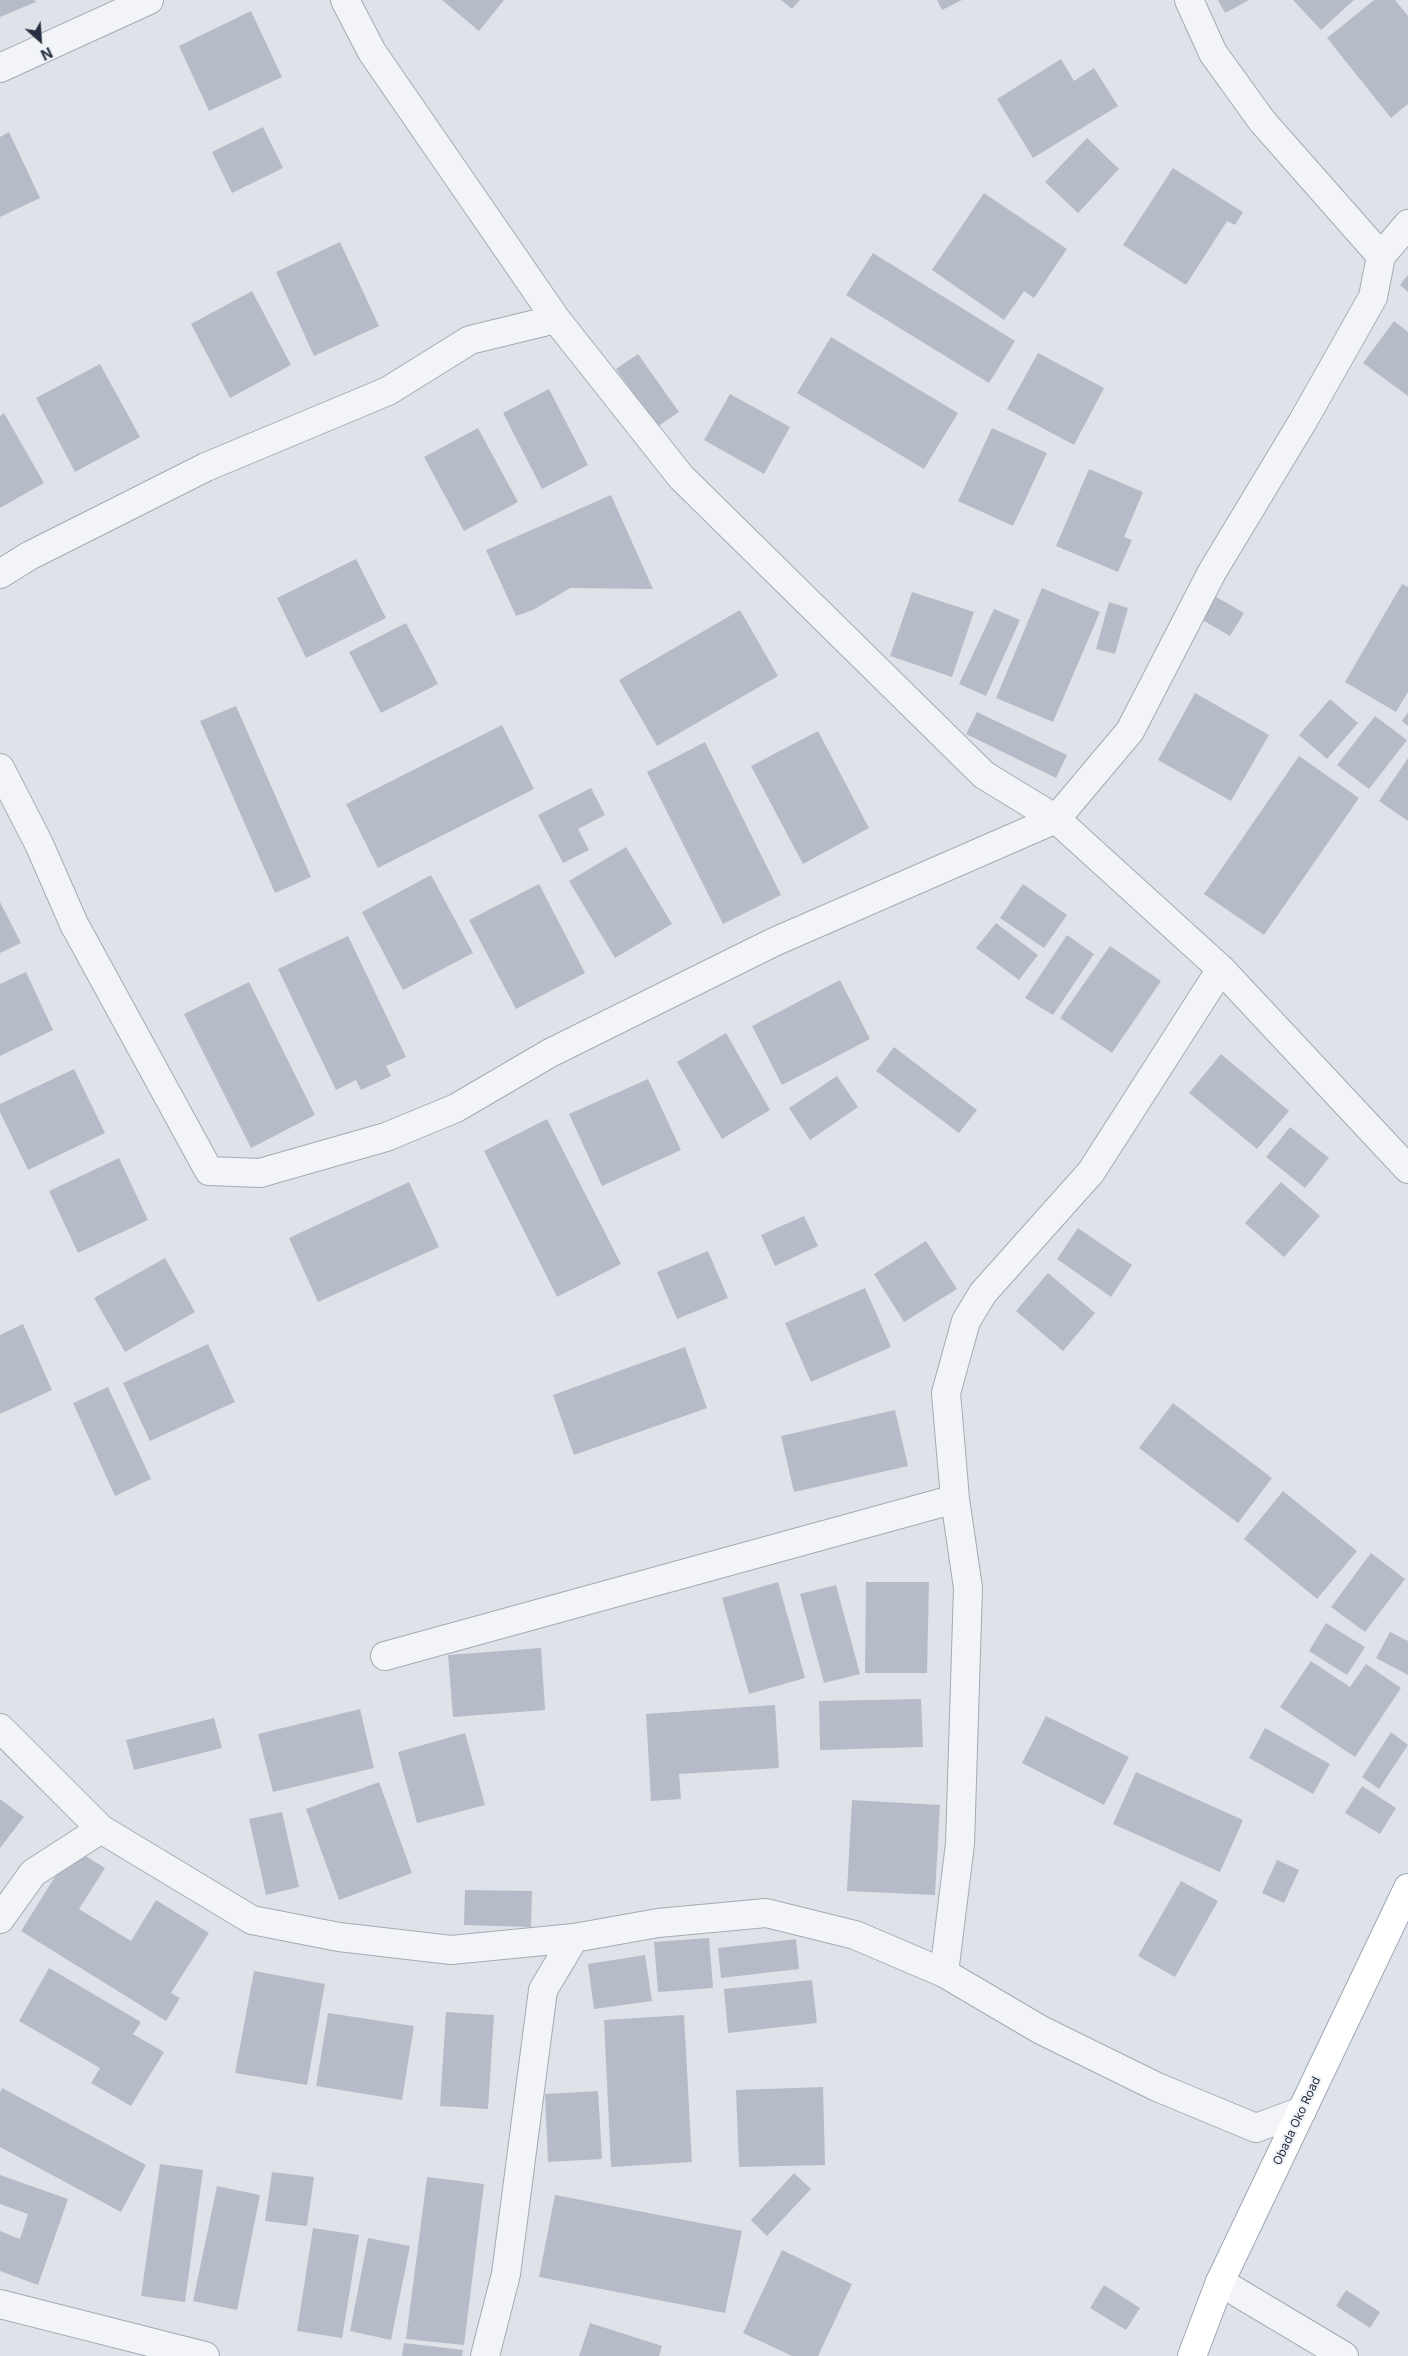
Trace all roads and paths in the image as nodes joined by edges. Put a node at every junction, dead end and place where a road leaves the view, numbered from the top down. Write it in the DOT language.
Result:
graph roads {
  1 [pos="150,0"];
  2 [pos="345,0"];
  3 [pos="1189,0"];
  4 [pos="0,68"];
  5 [pos="1408,224"];
  6 [pos="1381,256"];
  7 [pos="556,319"];
  8 [pos="0,574"];
  9 [pos="0,768"];
  10 [pos="1056,819"];
  11 [pos="1221,970"];
  12 [pos="1408,1169"];
  13 [pos="955,1499"];
  14 [pos="385,1656"];
  15 [pos="0,1728"];
  16 [pos="101,1829"];
  17 [pos="1408,1888"];
  18 [pos="0,1919"];
  19 [pos="574,1938"];
  20 [pos="944,1972"];
  21 [pos="1302,2110"];
  22 [pos="1220,2282"];
  23 [pos="0,2304"];
  24 [pos="205,2356"];
  25 [pos="485,2356"];
  26 [pos="1192,2356"];
  27 [pos="1344,2356"];
  1 -- 4 [label="street"];
  2 -- 7 [label="street"];
  3 -- 6 [label="street"];
  5 -- 6 [label="street"];
  6 -- 10 [label="street"];
  7 -- 8 [label="street"];
  7 -- 10 [label="street"];
  9 -- 10 [label="street"];
  10 -- 11 [label="street"];
  11 -- 12 [label="street"];
  11 -- 13 [label="street"];
  13 -- 14 [label="street"];
  13 -- 20 [label="street"];
  15 -- 16 [label="street"];
  16 -- 18 [label="street"];
  16 -- 19 [label="street"];
  17 -- 21 [label="main road, Obada Oko Road"];
  19 -- 20 [label="street"];
  19 -- 25 [label="street"];
  20 -- 21 [label="street"];
  21 -- 22 [label="main road, Obada Oko Road"];
  22 -- 26 [label="main road, Obada Oko Road"];
  22 -- 27 [label="street"];
  23 -- 24 [label="street"];
}
